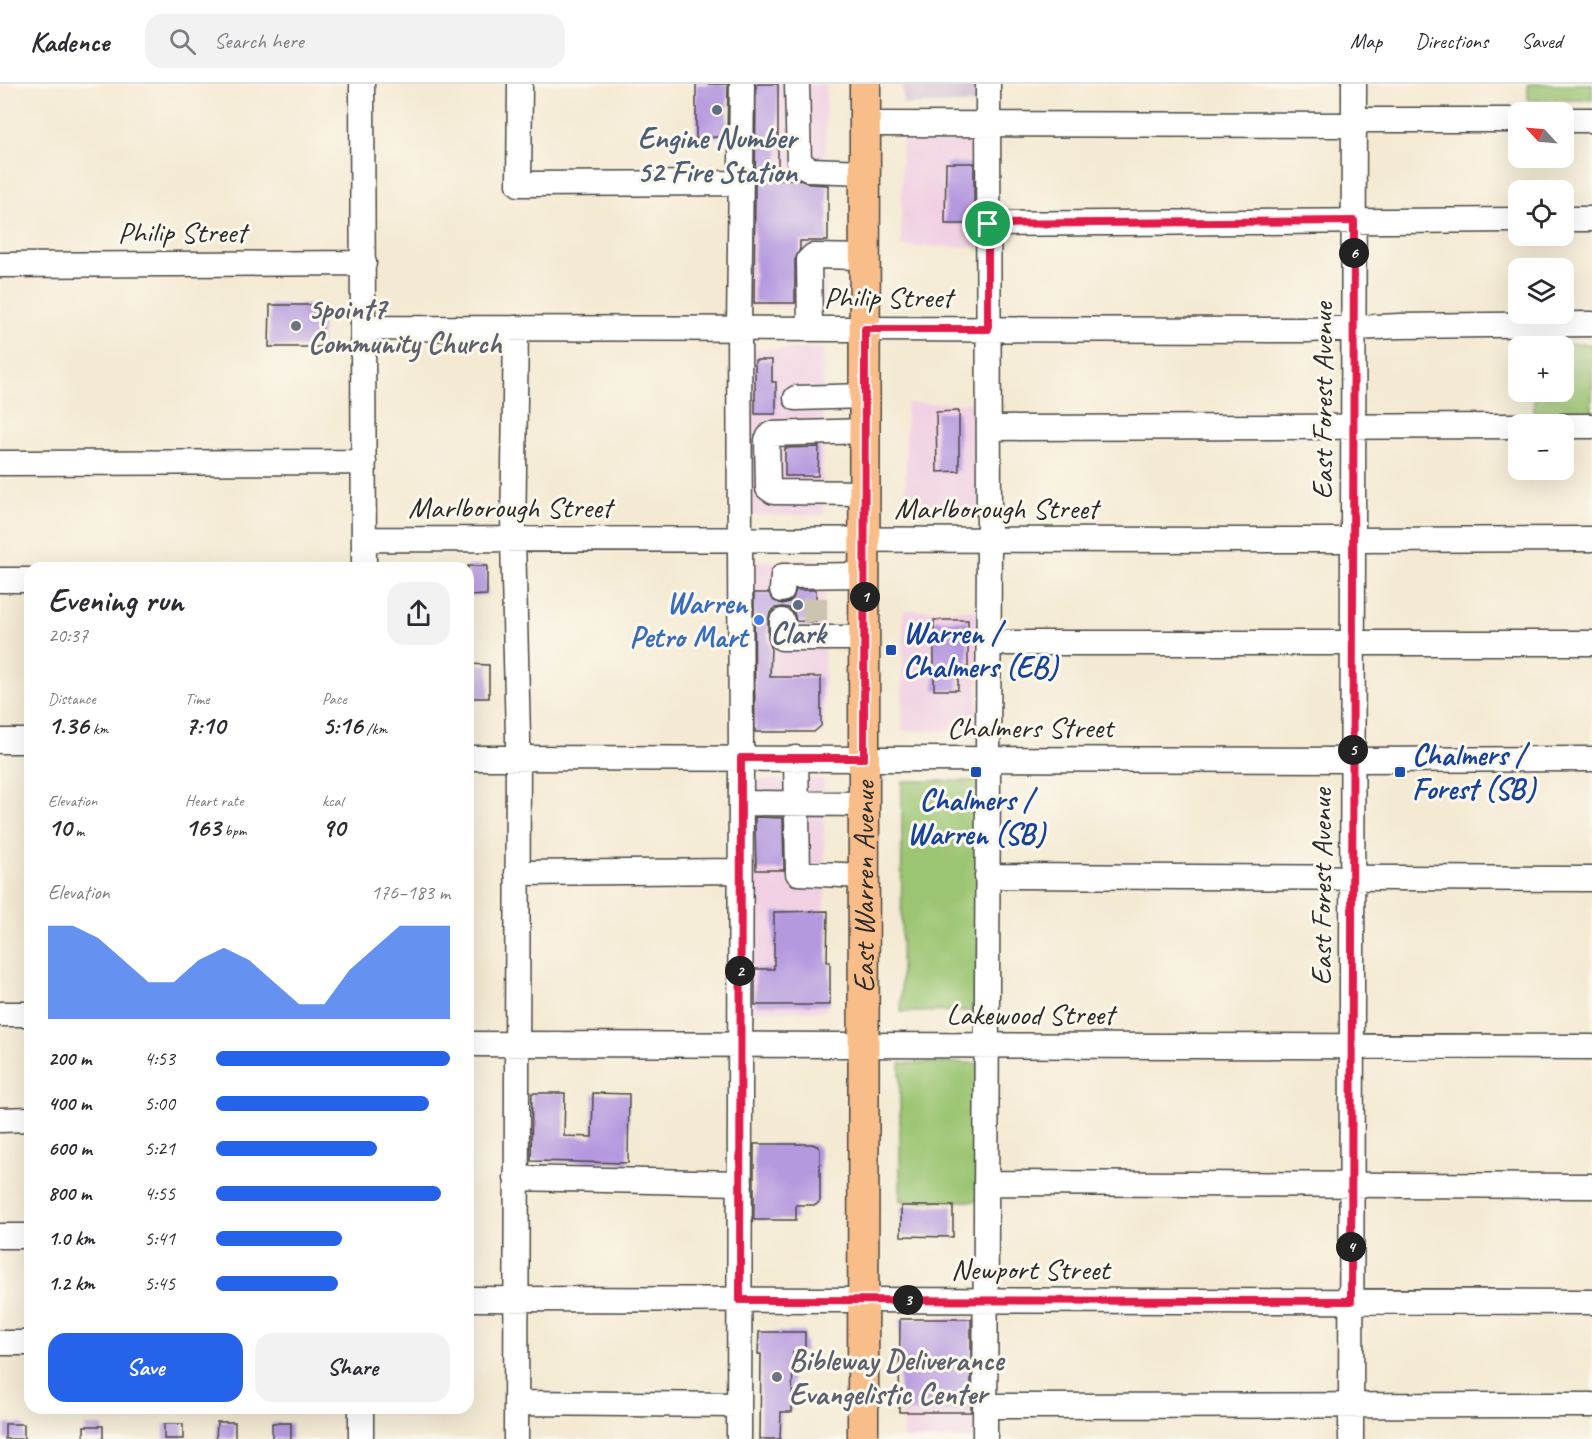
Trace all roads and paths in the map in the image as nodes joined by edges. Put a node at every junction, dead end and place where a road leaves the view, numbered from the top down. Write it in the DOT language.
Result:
graph roads {
  1 [pos="362,84"];
  2 [pos="520,84"];
  3 [pos="742,84"];
  4 [pos="797,84"];
  5 [pos="865,84"];
  6 [pos="987,84"];
  7 [pos="1354,84"];
  8 [pos="1508,120"];
  9 [pos="1574,120"];
  10 [pos="1592,120"];
  11 [pos="865,124"];
  12 [pos="987,124"];
  13 [pos="1354,125"];
  14 [pos="865,172"];
  15 [pos="741,183"];
  16 [pos="1574,219"];
  17 [pos="1592,219"];
  18 [pos="1508,220"];
  19 [pos="1354,221"];
  20 [pos="988,224"];
  21 [pos="865,257"];
  22 [pos="364,263"];
  23 [pos="0,265"];
  24 [pos="1592,324"];
  25 [pos="364,328"];
  26 [pos="516,328"];
  27 [pos="1354,328"];
  28 [pos="739,329"];
  29 [pos="810,329"];
  30 [pos="865,329"];
  31 [pos="988,329"];
  32 [pos="865,396"];
  33 [pos="796,398"];
  34 [pos="1508,426"];
  35 [pos="1574,426"];
  36 [pos="1592,426"];
  37 [pos="1354,427"];
  38 [pos="989,428"];
  39 [pos="865,431"];
  40 [pos="364,462"];
  41 [pos="0,463"];
  42 [pos="865,494"];
  43 [pos="364,538"];
  44 [pos="513,539"];
  45 [pos="740,539"];
  46 [pos="800,539"];
  47 [pos="865,539"];
  48 [pos="989,539"];
  49 [pos="1592,539"];
  50 [pos="1354,540"];
  51 [pos="364,562"];
  52 [pos="865,575"];
  53 [pos="0,580"];
  54 [pos="24,580"];
  55 [pos="802,628"];
  56 [pos="865,638"];
  57 [pos="988,643"];
  58 [pos="1354,644"];
  59 [pos="1592,644"];
  60 [pos="0,741"];
  61 [pos="24,741"];
  62 [pos="474,758"];
  63 [pos="518,758"];
  64 [pos="741,758"];
  65 [pos="796,758"];
  66 [pos="864,758"];
  67 [pos="988,759"];
  68 [pos="1592,759"];
  69 [pos="1353,760"];
  70 [pos="741,803"];
  71 [pos="797,804"];
  72 [pos="864,804"];
  73 [pos="740,871"];
  74 [pos="517,873"];
  75 [pos="864,876"];
  76 [pos="987,876"];
  77 [pos="1353,878"];
  78 [pos="1592,879"];
  79 [pos="0,1014"];
  80 [pos="24,1014"];
  81 [pos="474,1044"];
  82 [pos="516,1044"];
  83 [pos="739,1045"];
  84 [pos="864,1045"];
  85 [pos="986,1046"];
  86 [pos="1353,1047"];
  87 [pos="1592,1047"];
  88 [pos="24,1119"];
  89 [pos="0,1120"];
  90 [pos="516,1178"];
  91 [pos="740,1183"];
  92 [pos="987,1183"];
  93 [pos="1350,1185"];
  94 [pos="1592,1186"];
  95 [pos="0,1236"];
  96 [pos="24,1236"];
  97 [pos="474,1299"];
  98 [pos="517,1299"];
  99 [pos="740,1300"];
  100 [pos="863,1300"];
  101 [pos="987,1300"];
  102 [pos="1351,1301"];
  103 [pos="1592,1302"];
  104 [pos="0,1343"];
  105 [pos="24,1343"];
  106 [pos="516,1403"];
  107 [pos="1351,1404"];
  108 [pos="739,1405"];
  109 [pos="1592,1405"];
  110 [pos="986,1406"];
  111 [pos="361,1414"];
  112 [pos="361,1439"];
  113 [pos="516,1439"];
  114 [pos="738,1439"];
  115 [pos="863,1439"];
  116 [pos="986,1439"];
  117 [pos="1351,1439"];
  1 -- 22 [label="street"];
  2 -- 15 [label="street"];
  3 -- 15 [label="street"];
  4 -- 14 [label="street"];
  5 -- 11 [label="main road, East Warren Avenue"];
  6 -- 12 [label="street"];
  7 -- 13 [label="street, East Forest Avenue"];
  8 -- 13 [label="street"];
  9 -- 10 [label="street"];
  11 -- 12 [label="street"];
  11 -- 14 [label="main road, East Warren Avenue"];
  12 -- 13 [label="street"];
  12 -- 20 [label="street"];
  13 -- 19 [label="street, East Forest Avenue"];
  14 -- 21 [label="main road, East Warren Avenue"];
  15 -- 28 [label="street"];
  16 -- 17 [label="street"];
  18 -- 19 [label="street"];
  19 -- 20 [label="street"];
  19 -- 27 [label="street, East Forest Avenue"];
  20 -- 31 [label="street"];
  21 -- 29 [label="street"];
  21 -- 30 [label="main road, East Warren Avenue"];
  22 -- 23 [label="street, Philip Street"];
  22 -- 25 [label="street"];
  24 -- 27 [label="street, Philip Street"];
  25 -- 26 [label="street, Philip Street"];
  25 -- 40 [label="street"];
  26 -- 28 [label="street, Philip Street"];
  26 -- 44 [label="street"];
  27 -- 31 [label="street, Philip Street"];
  27 -- 37 [label="street, East Forest Avenue"];
  28 -- 29 [label="street, Philip Street"];
  28 -- 45 [label="street"];
  29 -- 30 [label="street, Philip Street"];
  30 -- 31 [label="street, Philip Street"];
  30 -- 32 [label="main road, East Warren Avenue"];
  31 -- 38 [label="street"];
  32 -- 33 [label="street"];
  32 -- 39 [label="main road, East Warren Avenue"];
  34 -- 37 [label="street"];
  35 -- 36 [label="street"];
  37 -- 38 [label="street"];
  37 -- 50 [label="street, East Forest Avenue"];
  38 -- 48 [label="street"];
  39 -- 42 [label="main road, East Warren Avenue"];
  39 -- 42 [label="street"];
  40 -- 41 [label="street"];
  40 -- 43 [label="street"];
  42 -- 47 [label="main road, East Warren Avenue"];
  43 -- 44 [label="street, Marlborough Street"];
  43 -- 51 [label="street"];
  44 -- 45 [label="street, Marlborough Street"];
  44 -- 63 [label="street"];
  45 -- 46 [label="street, Marlborough Street"];
  45 -- 64 [label="street"];
  46 -- 47 [label="street, Marlborough Street"];
  46 -- 52 [label="street"];
  47 -- 48 [label="street, Marlborough Street"];
  47 -- 52 [label="main road, East Warren Avenue"];
  48 -- 50 [label="street, Marlborough Street"];
  48 -- 57 [label="street"];
  49 -- 50 [label="street, Marlborough Street"];
  50 -- 58 [label="street, East Forest Avenue"];
  52 -- 56 [label="main road, East Warren Avenue"];
  53 -- 54 [label="street"];
  55 -- 56 [label="street"];
  56 -- 66 [label="main road, East Warren Avenue"];
  57 -- 58 [label="street"];
  57 -- 67 [label="street"];
  58 -- 59 [label="street"];
  58 -- 69 [label="street, East Forest Avenue"];
  60 -- 61 [label="street"];
  62 -- 63 [label="street, Chalmers Street"];
  63 -- 64 [label="street, Chalmers Street"];
  63 -- 74 [label="street"];
  64 -- 65 [label="street, Chalmers Street"];
  64 -- 70 [label="street"];
  65 -- 66 [label="street, Chalmers Street"];
  65 -- 71 [label="street"];
  66 -- 67 [label="street, Chalmers Street"];
  66 -- 72 [label="main road, East Warren Avenue"];
  67 -- 69 [label="street, Chalmers Street"];
  67 -- 76 [label="street"];
  68 -- 69 [label="street, Chalmers Street"];
  69 -- 77 [label="street, East Forest Avenue"];
  70 -- 71 [label="street"];
  70 -- 73 [label="street"];
  71 -- 72 [label="street"];
  71 -- 75 [label="street"];
  72 -- 75 [label="main road, East Warren Avenue"];
  73 -- 74 [label="street"];
  73 -- 83 [label="street"];
  74 -- 82 [label="street"];
  75 -- 84 [label="main road, East Warren Avenue"];
  76 -- 77 [label="street"];
  76 -- 85 [label="street"];
  77 -- 78 [label="street"];
  77 -- 86 [label="street, East Forest Avenue"];
  79 -- 80 [label="street"];
  81 -- 82 [label="street, Lakewood Street"];
  82 -- 83 [label="street, Lakewood Street"];
  82 -- 90 [label="street"];
  83 -- 84 [label="street, Lakewood Street"];
  83 -- 91 [label="street"];
  84 -- 85 [label="street, Lakewood Street"];
  84 -- 100 [label="main road, East Warren Avenue"];
  85 -- 86 [label="street, Lakewood Street"];
  85 -- 92 [label="street"];
  86 -- 87 [label="street, Lakewood Street"];
  86 -- 93 [label="street, East Forest Avenue"];
  88 -- 89 [label="street"];
  90 -- 91 [label="street"];
  90 -- 98 [label="street"];
  91 -- 99 [label="street"];
  92 -- 93 [label="street"];
  92 -- 101 [label="street"];
  93 -- 94 [label="street"];
  93 -- 102 [label="street, East Forest Avenue"];
  95 -- 96 [label="street"];
  97 -- 98 [label="street, Newport Street"];
  98 -- 99 [label="street, Newport Street"];
  98 -- 106 [label="street"];
  99 -- 100 [label="street, Newport Street"];
  99 -- 108 [label="street"];
  100 -- 101 [label="street, Newport Street"];
  100 -- 115 [label="main road, East Warren Avenue"];
  101 -- 102 [label="street, Newport Street"];
  101 -- 110 [label="street"];
  102 -- 103 [label="street, Newport Street"];
  102 -- 107 [label="street, East Forest Avenue"];
  104 -- 105 [label="street"];
  106 -- 108 [label="street"];
  106 -- 113 [label="street"];
  107 -- 109 [label="street"];
  107 -- 110 [label="street"];
  107 -- 117 [label="street, East Forest Avenue"];
  108 -- 114 [label="street"];
  110 -- 116 [label="street"];
  111 -- 112 [label="street"];
}
